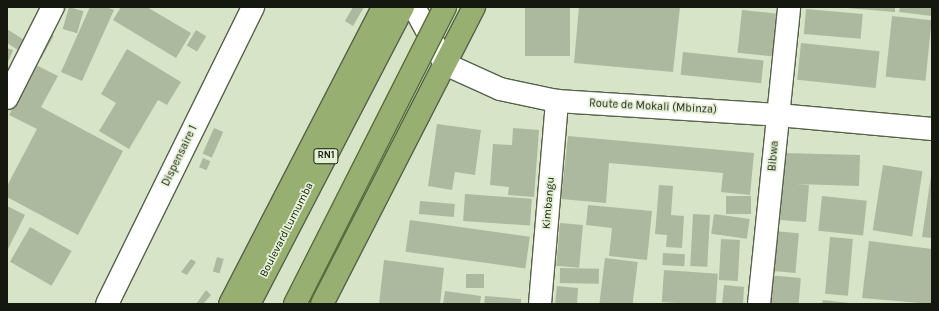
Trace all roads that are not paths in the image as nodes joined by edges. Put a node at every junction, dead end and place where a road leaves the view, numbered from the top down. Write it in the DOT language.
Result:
graph roads {
  1 [pos="54,7"];
  2 [pos="253,7"];
  3 [pos="383,7"];
  4 [pos="403,7"];
  5 [pos="414,7"];
  6 [pos="445,7"];
  7 [pos="474,7"];
  8 [pos="789,7"];
  9 [pos="445,64"];
  10 [pos="7,98"];
  11 [pos="558,101"];
  12 [pos="778,115"];
  13 [pos="932,129"];
  14 [pos="107,304"];
  15 [pos="230,304"];
  16 [pos="249,304"];
  17 [pos="295,304"];
  18 [pos="322,304"];
  19 [pos="540,304"];
  20 [pos="759,304"];
  1 -- 10 [label="street"];
  2 -- 14 [label="street, Dispensaire 1"];
  3 -- 15 [label="highway"];
  4 -- 16 [label="highway, Boulevard Lumumba / RN1"];
  5 -- 9 [label="street"];
  6 -- 17 [label="highway, bridge"];
  7 -- 9 [label="highway"];
  8 -- 12 [label="street, Bibwa"];
  9 -- 11 [label="street, Route de Mokali (Mbinza)"];
  9 -- 18 [label="highway"];
  11 -- 12 [label="street, Route de Mokali (Mbinza)"];
  11 -- 19 [label="street, Kimbangu"];
  12 -- 13 [label="street, Route de Mokali (Mbinza)"];
  12 -- 20 [label="street, Bibwa"];
}
